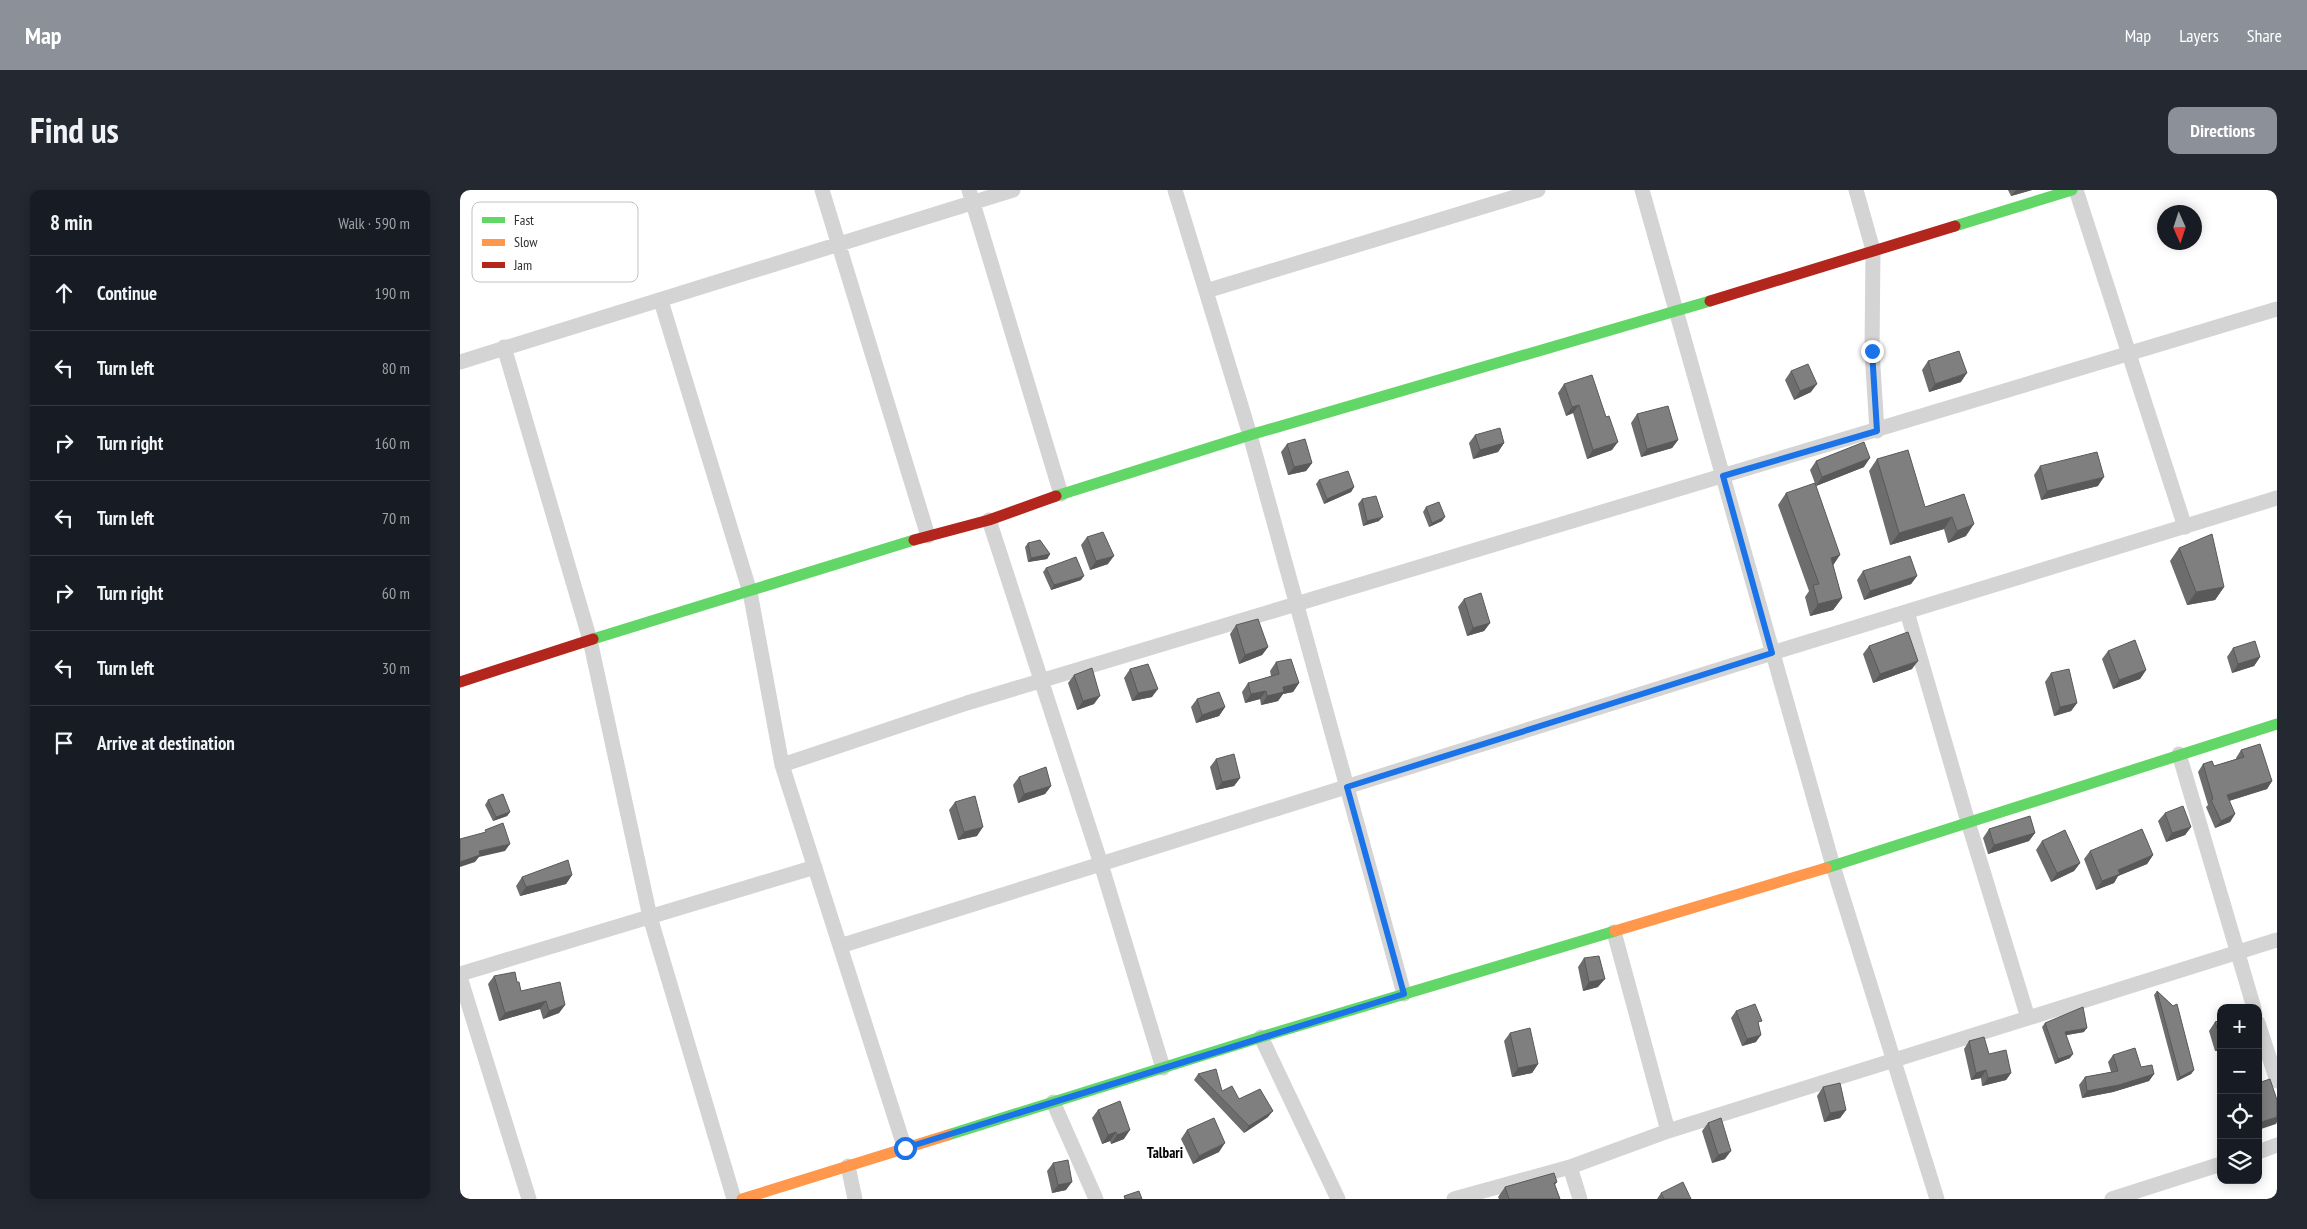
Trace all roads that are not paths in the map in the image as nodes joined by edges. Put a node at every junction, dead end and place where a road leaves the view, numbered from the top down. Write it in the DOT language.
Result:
graph roads {
  1 [pos="822,190"];
  2 [pos="1013,190"];
  3 [pos="1175,190"];
  4 [pos="1538,190"];
  5 [pos="1642,190"];
  6 [pos="1856,190"];
  7 [pos="2074,190"];
  8 [pos="971,196"];
  9 [pos="839,245"];
  10 [pos="1873,250"];
  11 [pos="1206,291"];
  12 [pos="661,301"];
  13 [pos="2277,309"];
  14 [pos="1675,312"];
  15 [pos="504,347"];
  16 [pos="2130,355"];
  17 [pos="460,362"];
  18 [pos="1877,431"];
  19 [pos="1250,434"];
  20 [pos="1723,476"];
  21 [pos="1061,494"];
  22 [pos="2277,498"];
  23 [pos="989,520"];
  24 [pos="2185,526"];
  25 [pos="928,536"];
  26 [pos="750,592"];
  27 [pos="1297,605"];
  28 [pos="1907,612"];
  29 [pos="590,640"];
  30 [pos="1772,653"];
  31 [pos="1041,681"];
  32 [pos="460,682"];
  33 [pos="2277,724"];
  34 [pos="2178,754"];
  35 [pos="782,766"];
  36 [pos="1347,787"];
  37 [pos="1968,822"];
  38 [pos="1101,864"];
  39 [pos="1833,866"];
  40 [pos="815,867"];
  41 [pos="650,917"];
  42 [pos="1614,932"];
  43 [pos="2277,940"];
  44 [pos="840,946"];
  45 [pos="2236,952"];
  46 [pos="460,976"];
  47 [pos="1404,994"];
  48 [pos="2253,1004"];
  49 [pos="2028,1018"];
  50 [pos="2262,1034"];
  51 [pos="1261,1038"];
  52 [pos="1894,1060"];
  53 [pos="1163,1068"];
  54 [pos="2277,1081"];
  55 [pos="1053,1102"];
  56 [pos="1668,1131"];
  57 [pos="2277,1145"];
  58 [pos="905,1148"];
  59 [pos="2262,1151"];
  60 [pos="2217,1165"];
  61 [pos="848,1166"];
  62 [pos="1570,1167"];
  63 [pos="2118,1198"];
  64 [pos="529,1199"];
  65 [pos="734,1199"];
  66 [pos="742,1199"];
  67 [pos="855,1199"];
  68 [pos="1096,1199"];
  69 [pos="1338,1199"];
  70 [pos="1454,1199"];
  71 [pos="1580,1199"];
  72 [pos="1937,1199"];
  1 -- 9 [label="street"];
  2 -- 8 [label="street"];
  3 -- 11 [label="street"];
  4 -- 11 [label="street"];
  5 -- 14 [label="street"];
  6 -- 10 [label="street"];
  7 -- 10 [label="street"];
  7 -- 16 [label="street"];
  8 -- 9 [label="street"];
  8 -- 21 [label="street"];
  9 -- 12 [label="street"];
  9 -- 25 [label="street"];
  10 -- 14 [label="street"];
  10 -- 18 [label="street"];
  11 -- 19 [label="street"];
  12 -- 15 [label="street"];
  12 -- 26 [label="street"];
  13 -- 16 [label="street"];
  14 -- 19 [label="street"];
  14 -- 20 [label="street"];
  15 -- 17 [label="street"];
  15 -- 29 [label="street"];
  16 -- 18 [label="street"];
  16 -- 24 [label="street"];
  18 -- 20 [label="street"];
  19 -- 21 [label="street"];
  19 -- 27 [label="street"];
  20 -- 27 [label="street"];
  20 -- 30 [label="street"];
  21 -- 23 [label="street"];
  22 -- 24 [label="street"];
  23 -- 25 [label="street"];
  23 -- 31 [label="street"];
  24 -- 28 [label="street"];
  25 -- 26 [label="street"];
  26 -- 29 [label="street"];
  26 -- 35 [label="street"];
  27 -- 31 [label="street"];
  27 -- 36 [label="street"];
  28 -- 30 [label="street"];
  28 -- 37 [label="street"];
  29 -- 32 [label="street"];
  29 -- 41 [label="street"];
  30 -- 36 [label="street"];
  30 -- 39 [label="street"];
  31 -- 35 [label="street"];
  31 -- 38 [label="street"];
  33 -- 34 [label="street"];
  34 -- 37 [label="street"];
  34 -- 45 [label="street"];
  35 -- 40 [label="street"];
  36 -- 38 [label="street"];
  36 -- 47 [label="street"];
  37 -- 39 [label="street"];
  37 -- 49 [label="street"];
  38 -- 44 [label="street"];
  38 -- 53 [label="street"];
  39 -- 42 [label="street"];
  39 -- 52 [label="street"];
  40 -- 41 [label="street"];
  40 -- 44 [label="street"];
  41 -- 46 [label="street"];
  41 -- 65 [label="street"];
  42 -- 47 [label="street"];
  42 -- 56 [label="street"];
  43 -- 45 [label="street"];
  44 -- 58 [label="street"];
  45 -- 48 [label="street"];
  45 -- 49 [label="street"];
  46 -- 64 [label="street"];
  47 -- 51 [label="street"];
  49 -- 52 [label="street"];
  50 -- 54 [label="street"];
  51 -- 53 [label="street"];
  51 -- 69 [label="street"];
  52 -- 56 [label="street"];
  52 -- 72 [label="street"];
  53 -- 55 [label="street"];
  55 -- 58 [label="street"];
  55 -- 68 [label="street"];
  56 -- 62 [label="street"];
  57 -- 59 [label="street"];
  58 -- 61 [label="street"];
  60 -- 63 [label="street"];
  61 -- 66 [label="street"];
  61 -- 67 [label="street"];
  62 -- 70 [label="street"];
  62 -- 71 [label="street"];
}
